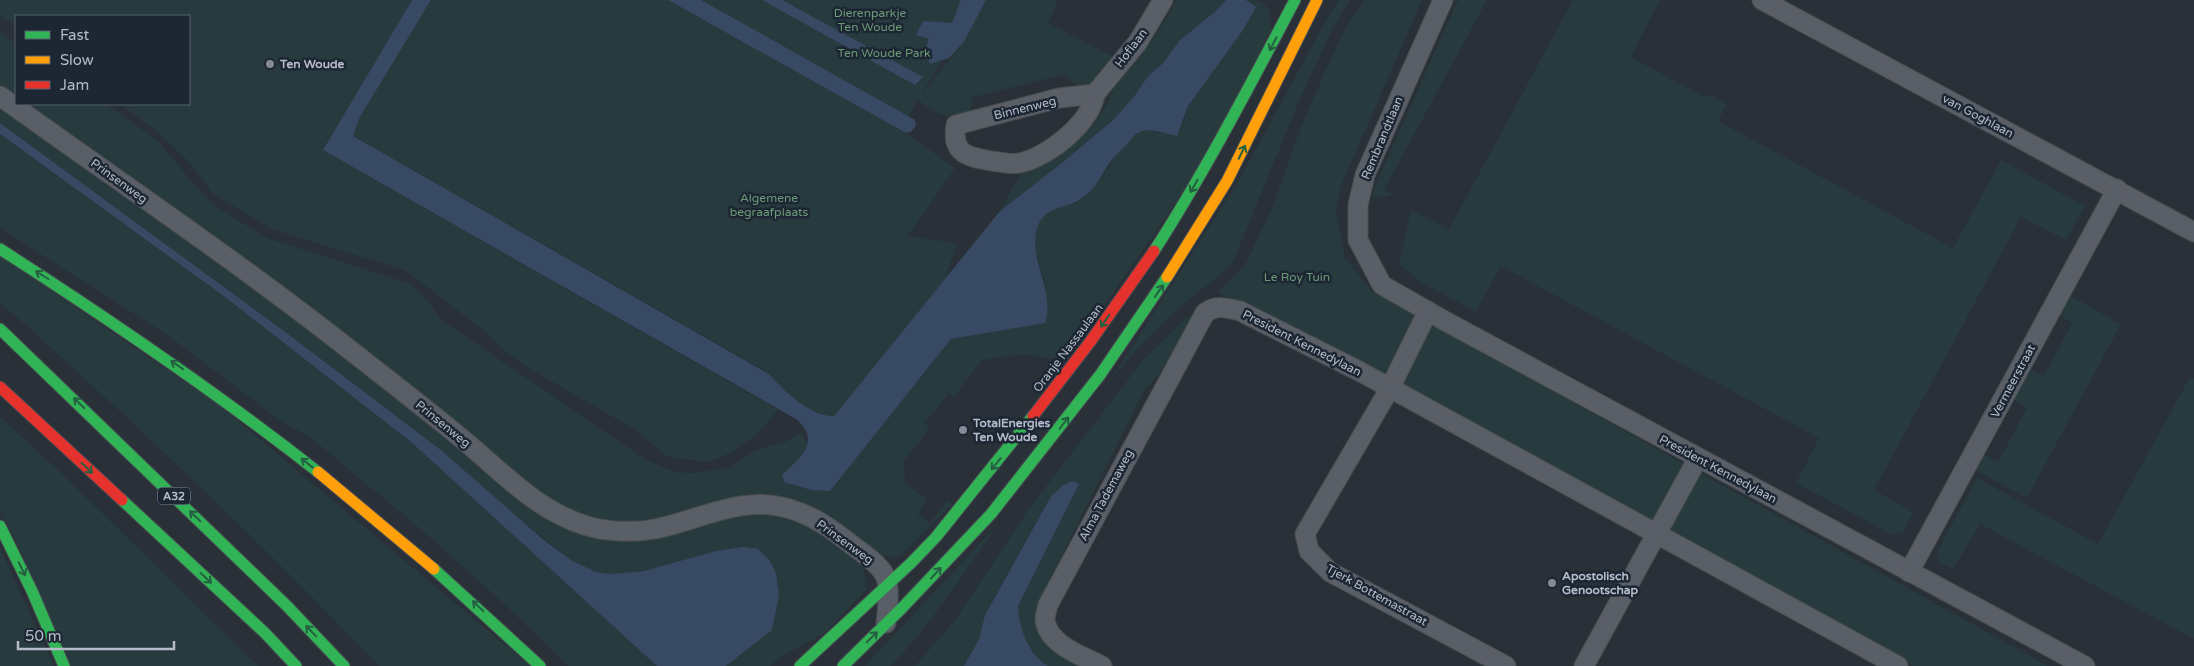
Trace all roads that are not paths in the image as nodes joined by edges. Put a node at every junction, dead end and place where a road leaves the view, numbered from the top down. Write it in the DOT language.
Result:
graph roads {
  1 [pos="1163,0"];
  2 [pos="1317,0"];
  3 [pos="1443,0"];
  4 [pos="1762,0"];
  5 [pos="1289,3"];
  6 [pos="1302,29"];
  7 [pos="1095,94"];
  8 [pos="0,96"];
  9 [pos="956,125"];
  10 [pos="2117,189"];
  11 [pos="2194,232"];
  12 [pos="0,248"];
  13 [pos="1212,308"];
  14 [pos="1428,311"];
  15 [pos="0,329"];
  16 [pos="0,387"];
  17 [pos="1390,388"];
  18 [pos="1698,458"];
  19 [pos="0,526"];
  20 [pos="1657,533"];
  21 [pos="1909,572"];
  22 [pos="889,582"];
  23 [pos="902,608"];
  24 [pos="886,623"];
  25 [pos="64,666"];
  26 [pos="296,666"];
  27 [pos="344,666"];
  28 [pos="540,666"];
  29 [pos="800,666"];
  30 [pos="843,666"];
  31 [pos="858,666"];
  32 [pos="1102,666"];
  33 [pos="1506,666"];
  34 [pos="1584,666"];
  35 [pos="1898,666"];
  36 [pos="2085,666"];
  1 -- 7 [label="street, Hoflaan"];
  2 -- 6 [label="main road"];
  3 -- 14 [label="street, Rembrandtlaan"];
  4 -- 10 [label="street, van Goghlaan"];
  5 -- 6 [label="street"];
  5 -- 22 [label="main road, Oranje Nassaulaan, one-way"];
  23 -- 6 [label="main road, one-way"];
  7 -- 9 [label="street, Binnenweg"];
  7 -- 9 [label="street, Hoflaan"];
  8 -- 22 [label="street, Prinsenweg"];
  10 -- 11 [label="street, van Goghlaan"];
  10 -- 21 [label="street, Vermeerstraat"];
  28 -- 12 [label="main road, one-way"];
  13 -- 17 [label="street, President Kennedylaan"];
  13 -- 32 [label="street, Alma Tademaweg"];
  14 -- 17 [label="street"];
  14 -- 18 [label="street, President Kennedylaan"];
  27 -- 15 [label="main road, A32, one-way"];
  16 -- 26 [label="main road, one-way"];
  17 -- 20 [label="street, President Kennedylaan"];
  17 -- 33 [label="street, Tjerk Bottemastraat"];
  18 -- 20 [label="street"];
  18 -- 21 [label="street, President Kennedylaan"];
  19 -- 25 [label="main road, one-way"];
  20 -- 34 [label="street"];
  20 -- 35 [label="street, President Kennedylaan"];
  21 -- 36 [label="street, President Kennedylaan"];
  22 -- 24 [label="street"];
  22 -- 29 [label="main road, Oranje Nassaulaan"];
  23 -- 24 [label="main road"];
  23 -- 31 [label="main road"];
  30 -- 24 [label="main road, one-way"];
}
